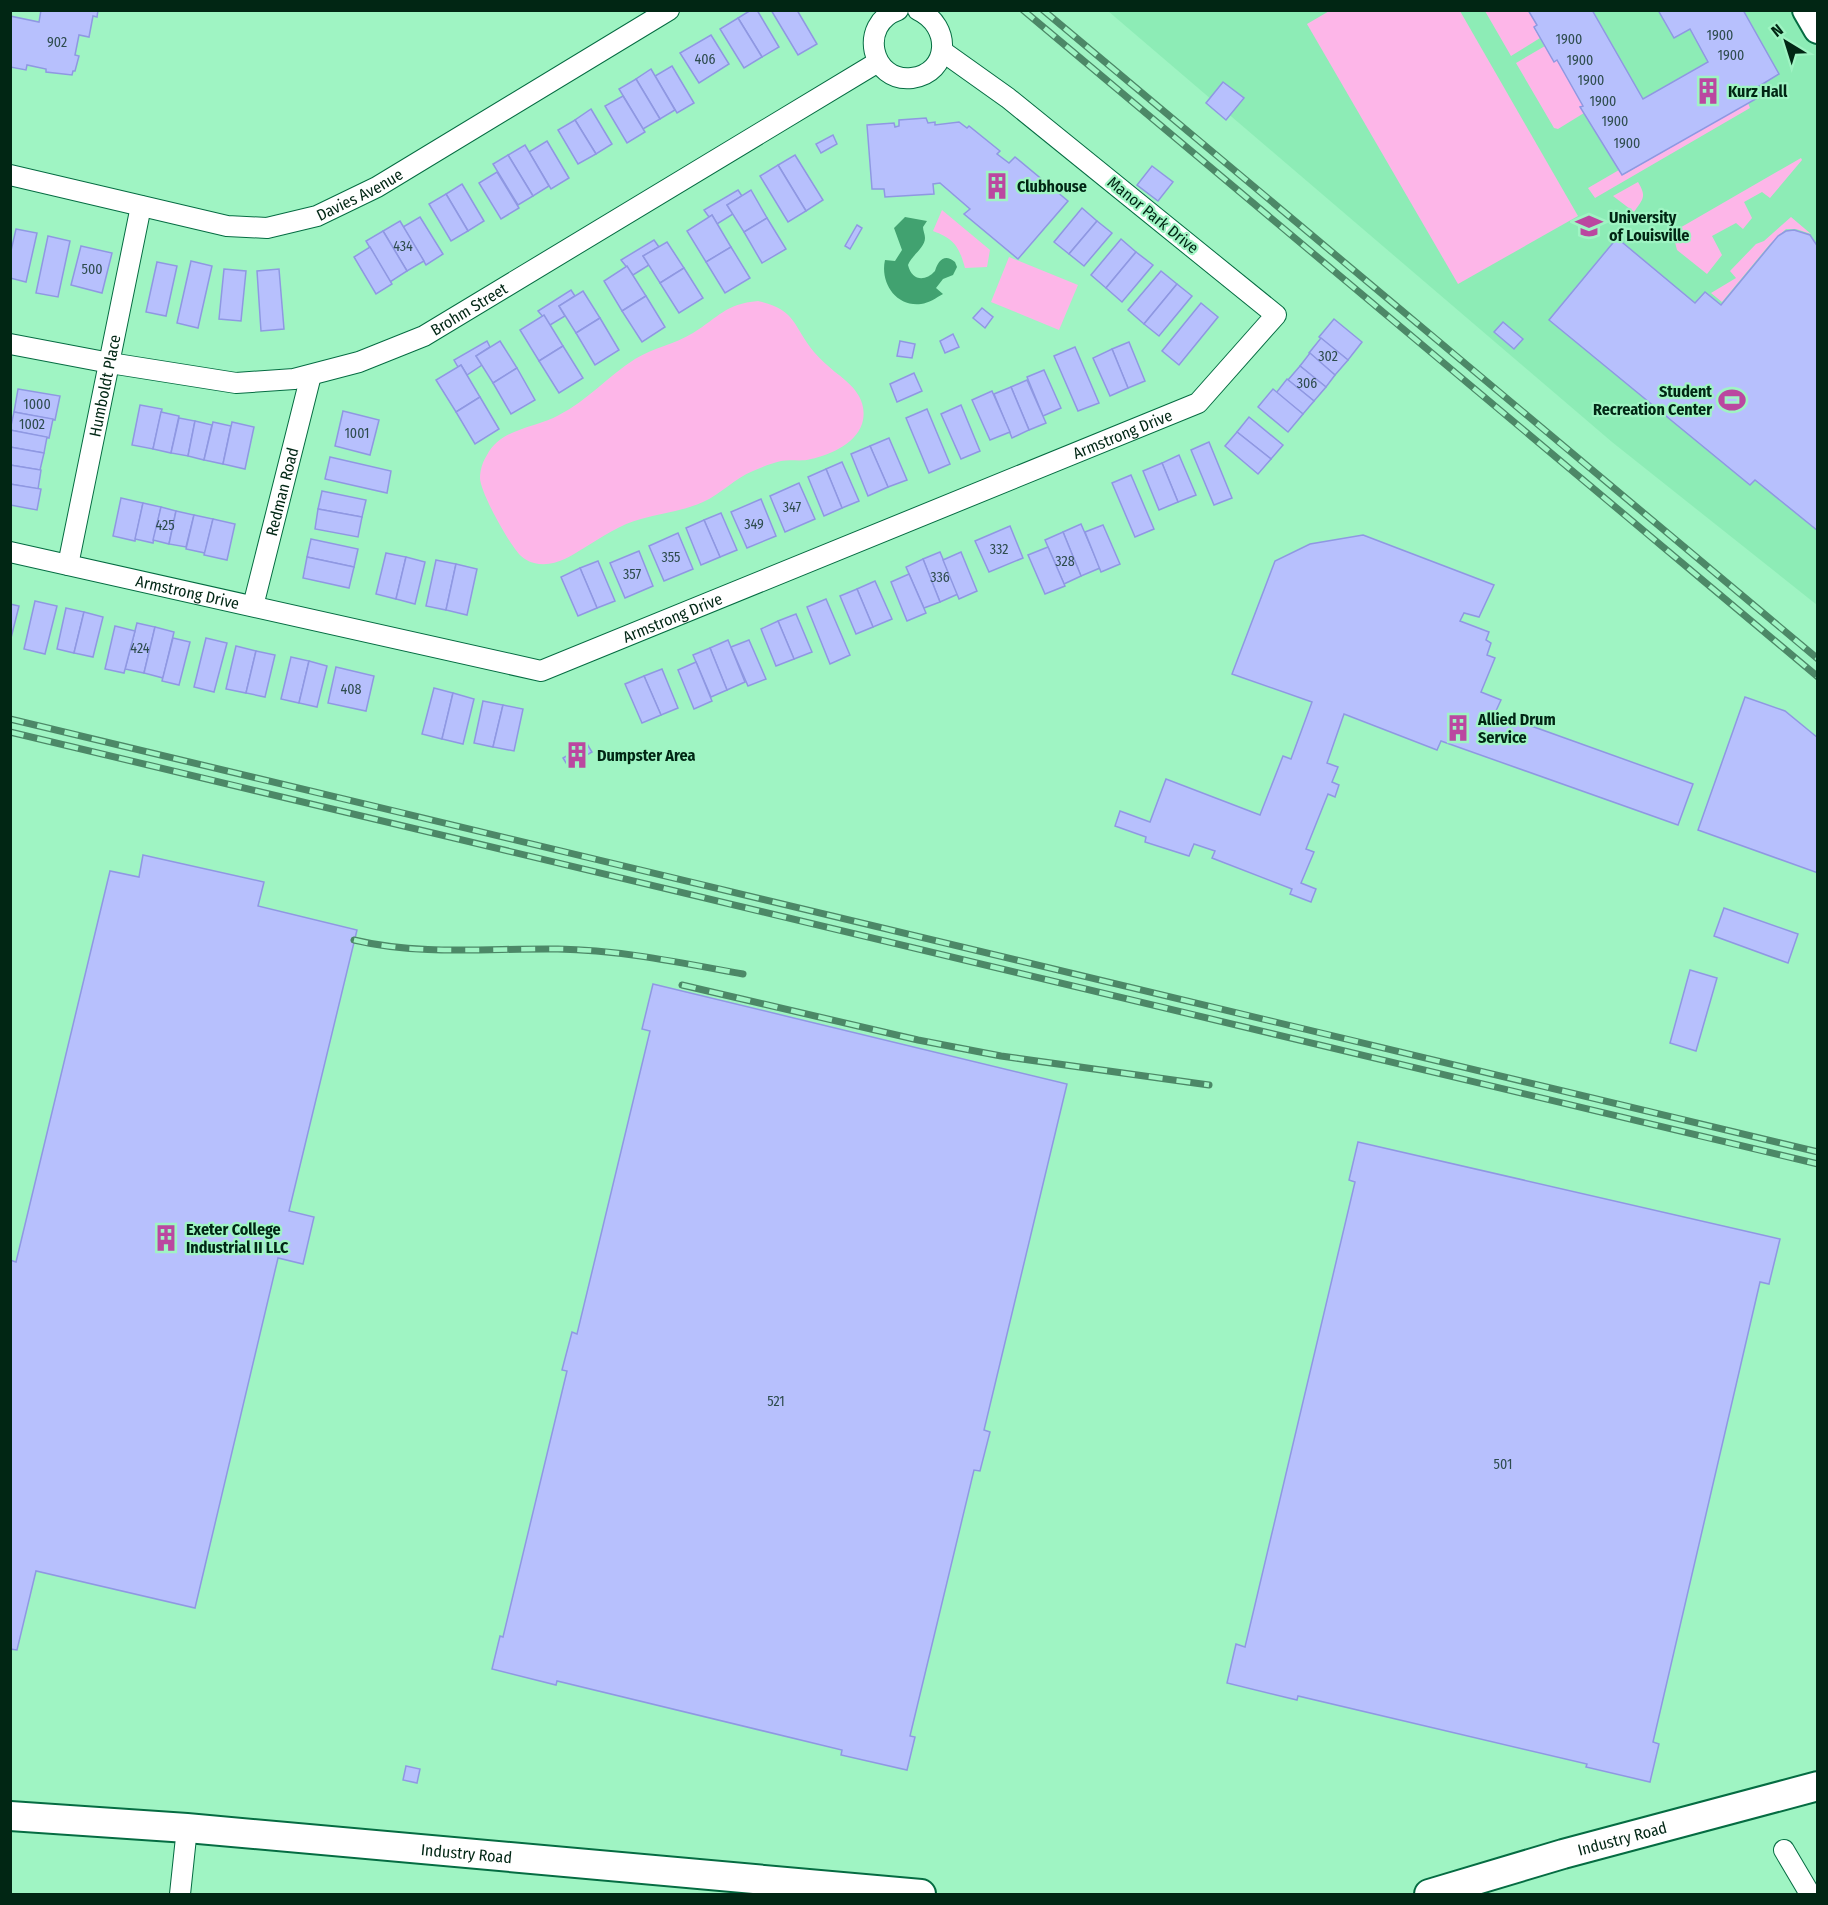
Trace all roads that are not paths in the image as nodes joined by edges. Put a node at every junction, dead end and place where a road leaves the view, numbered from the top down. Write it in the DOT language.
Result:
graph roads {
  1 [pos="669,10"];
  2 [pos="898,10"];
  3 [pos="918,10"];
  4 [pos="1807,10"];
  5 [pos="873,17"];
  6 [pos="1818,29"];
  7 [pos="942,51"];
  8 [pos="878,62"];
  9 [pos="10,175"];
  10 [pos="141,206"];
  11 [pos="1276,315"];
  12 [pos="10,344"];
  13 [pos="110,363"];
  14 [pos="310,375"];
  15 [pos="10,552"];
  16 [pos="68,565"];
  17 [pos="253,606"];
  18 [pos="1818,1786"];
  19 [pos="10,1816"];
  20 [pos="187,1828"];
  21 [pos="1784,1850"];
  22 [pos="180,1894"];
  23 [pos="921,1894"];
  24 [pos="1429,1894"];
  25 [pos="1810,1894"];
  1 -- 10 [label="street, Davies Avenue"];
  2 -- 5 [label="street"];
  3 -- 7 [label="street"];
  4 -- 6 [label="main road"];
  5 -- 8 [label="street"];
  7 -- 8 [label="street"];
  7 -- 11 [label="street, Manor Park Drive"];
  8 -- 14 [label="street, Brohm Street"];
  9 -- 10 [label="street, Davies Avenue"];
  10 -- 13 [label="street, Humboldt Place"];
  11 -- 17 [label="street, Armstrong Drive"];
  12 -- 13 [label="street, Brohm Street"];
  13 -- 14 [label="street, Brohm Street"];
  13 -- 16 [label="street, Humboldt Place"];
  14 -- 17 [label="street, Redman Road"];
  15 -- 16 [label="street, Armstrong Drive"];
  16 -- 17 [label="street, Armstrong Drive"];
  18 -- 24 [label="main road, Industry Road"];
  19 -- 20 [label="main road, Industry Road"];
  20 -- 22 [label="street"];
  20 -- 23 [label="main road, Industry Road"];
  21 -- 25 [label="street"];
}
